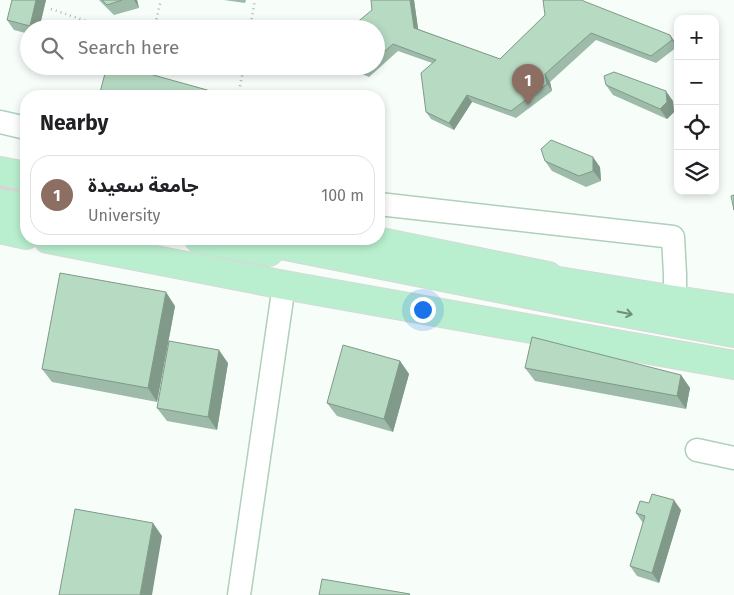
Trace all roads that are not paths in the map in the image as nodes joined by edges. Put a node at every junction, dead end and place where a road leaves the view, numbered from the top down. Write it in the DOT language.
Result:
graph roads {
  1 [pos="0,122"];
  2 [pos="20,127"];
  3 [pos="0,171"];
  4 [pos="20,175"];
  5 [pos="0,204"];
  6 [pos="385,205"];
  7 [pos="20,206"];
  8 [pos="0,230"];
  9 [pos="20,234"];
  10 [pos="385,244"];
  11 [pos="79,245"];
  12 [pos="231,245"];
  13 [pos="287,245"];
  14 [pos="339,245"];
  15 [pos="284,285"];
  16 [pos="593,296"];
  17 [pos="675,300"];
  18 [pos="734,309"];
  19 [pos="734,333"];
  20 [pos="734,365"];
  21 [pos="697,450"];
  22 [pos="734,458"];
  23 [pos="239,595"];
  1 -- 2 [label="street"];
  3 -- 4 [label="main road"];
  5 -- 7 [label="main road"];
  6 -- 17 [label="street"];
  8 -- 9 [label="main road"];
  10 -- 16 [label="main road"];
  11 -- 15 [label="main road"];
  12 -- 16 [label="main road"];
  13 -- 16 [label="main road"];
  14 -- 16 [label="main road"];
  15 -- 20 [label="main road"];
  15 -- 23 [label="street"];
  16 -- 17 [label="main road"];
  16 -- 19 [label="main road, one-way"];
  17 -- 18 [label="main road"];
  21 -- 22 [label="street"];
}
